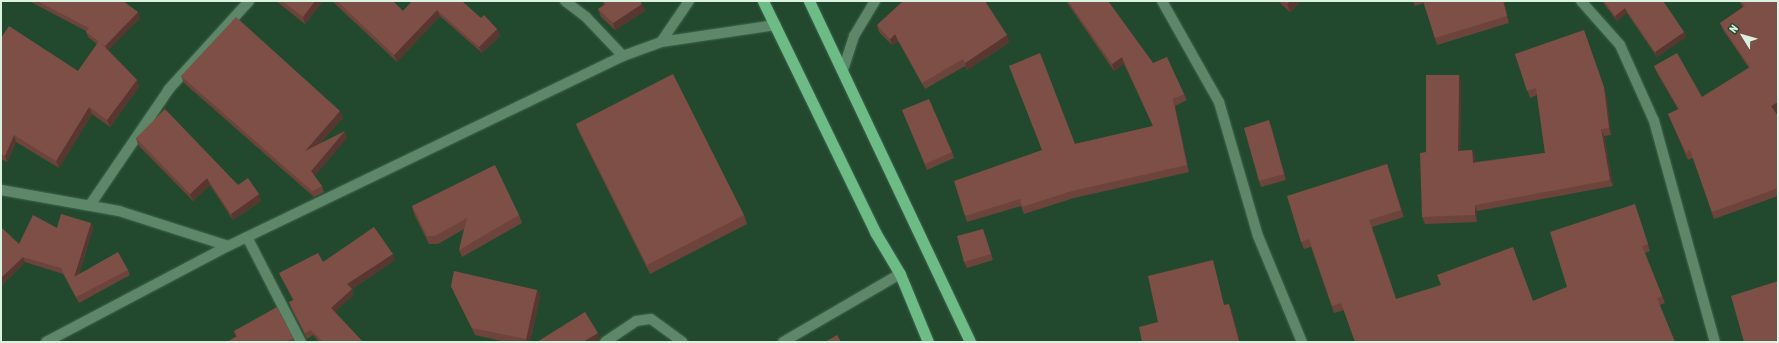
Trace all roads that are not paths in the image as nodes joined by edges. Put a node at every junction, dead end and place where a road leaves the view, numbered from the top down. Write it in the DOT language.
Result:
graph roads {
  1 [pos="249,1"];
  2 [pos="565,1"];
  3 [pos="689,1"];
  4 [pos="763,1"];
  5 [pos="809,1"];
  6 [pos="875,1"];
  7 [pos="1162,1"];
  8 [pos="1581,1"];
  9 [pos="776,25"];
  10 [pos="661,42"];
  11 [pos="623,56"];
  12 [pos="843,70"];
  13 [pos="1,190"];
  14 [pos="90,205"];
  15 [pos="247,237"];
  16 [pos="228,246"];
  17 [pos="900,274"];
  18 [pos="46,342"];
  19 [pos="301,342"];
  20 [pos="605,342"];
  21 [pos="683,342"];
  22 [pos="783,342"];
  23 [pos="928,342"];
  24 [pos="970,342"];
  25 [pos="1302,342"];
  26 [pos="1715,342"];
  1 -- 14 [label="street"];
  2 -- 11 [label="street"];
  3 -- 10 [label="street"];
  4 -- 9 [label="highway"];
  5 -- 12 [label="highway"];
  6 -- 12 [label="street"];
  7 -- 25 [label="street"];
  8 -- 26 [label="street"];
  9 -- 10 [label="street"];
  9 -- 17 [label="highway"];
  10 -- 11 [label="street"];
  11 -- 15 [label="street"];
  12 -- 24 [label="highway"];
  13 -- 14 [label="street"];
  14 -- 16 [label="street"];
  15 -- 16 [label="street"];
  15 -- 19 [label="street"];
  16 -- 18 [label="street"];
  17 -- 22 [label="street"];
  17 -- 23 [label="highway"];
  20 -- 21 [label="street"];
}
